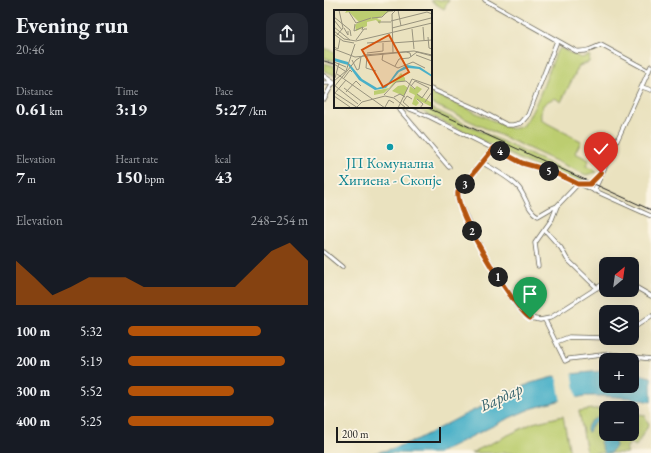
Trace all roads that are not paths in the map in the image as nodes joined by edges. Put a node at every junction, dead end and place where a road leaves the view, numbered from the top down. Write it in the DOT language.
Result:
graph roads {
  1 [pos="485,0"];
  2 [pos="557,41"];
  3 [pos="651,66"];
  4 [pos="649,71"];
  5 [pos="324,76"];
  6 [pos="324,83"];
  7 [pos="334,83"];
  8 [pos="642,87"];
  9 [pos="432,89"];
  10 [pos="651,90"];
  11 [pos="324,98"];
  12 [pos="399,108"];
  13 [pos="408,108"];
  14 [pos="494,148"];
  15 [pos="483,162"];
  16 [pos="449,167"];
  17 [pos="601,173"];
  18 [pos="593,182"];
  19 [pos="578,184"];
  20 [pos="593,190"];
  21 [pos="557,206"];
  22 [pos="651,216"];
  23 [pos="545,230"];
  24 [pos="324,252"];
  25 [pos="538,266"];
  26 [pos="342,267"];
  27 [pos="597,288"];
  28 [pos="639,290"];
  29 [pos="651,296"];
  30 [pos="651,316"];
  31 [pos="545,320"];
  32 [pos="639,324"];
  33 [pos="599,338"];
  34 [pos="556,342"];
  35 [pos="651,359"];
  1 -- 2 [label="street"];
  2 -- 4 [label="street"];
  2 -- 9 [label="street"];
  3 -- 4 [label="street"];
  4 -- 8 [label="street"];
  5 -- 7 [label="street"];
  6 -- 7 [label="street"];
  7 -- 11 [label="street"];
  8 -- 10 [label="street"];
  8 -- 17 [label="street"];
  12 -- 16 [label="street"];
  13 -- 14 [label="street"];
  14 -- 15 [label="street"];
  14 -- 19 [label="street"];
  15 -- 21 [label="street"];
  15 -- 31 [label="street"];
  17 -- 18 [label="street"];
  17 -- 20 [label="street"];
  18 -- 19 [label="street"];
  18 -- 20 [label="street"];
  19 -- 20 [label="street"];
  19 -- 21 [label="street"];
  20 -- 22 [label="street"];
  21 -- 23 [label="street"];
  23 -- 25 [label="street"];
  23 -- 27 [label="street"];
  24 -- 26 [label="street"];
  27 -- 31 [label="street"];
  28 -- 29 [label="street"];
  30 -- 32 [label="street"];
  31 -- 34 [label="street"];
  33 -- 34 [label="street"];
  34 -- 35 [label="street"];
}
